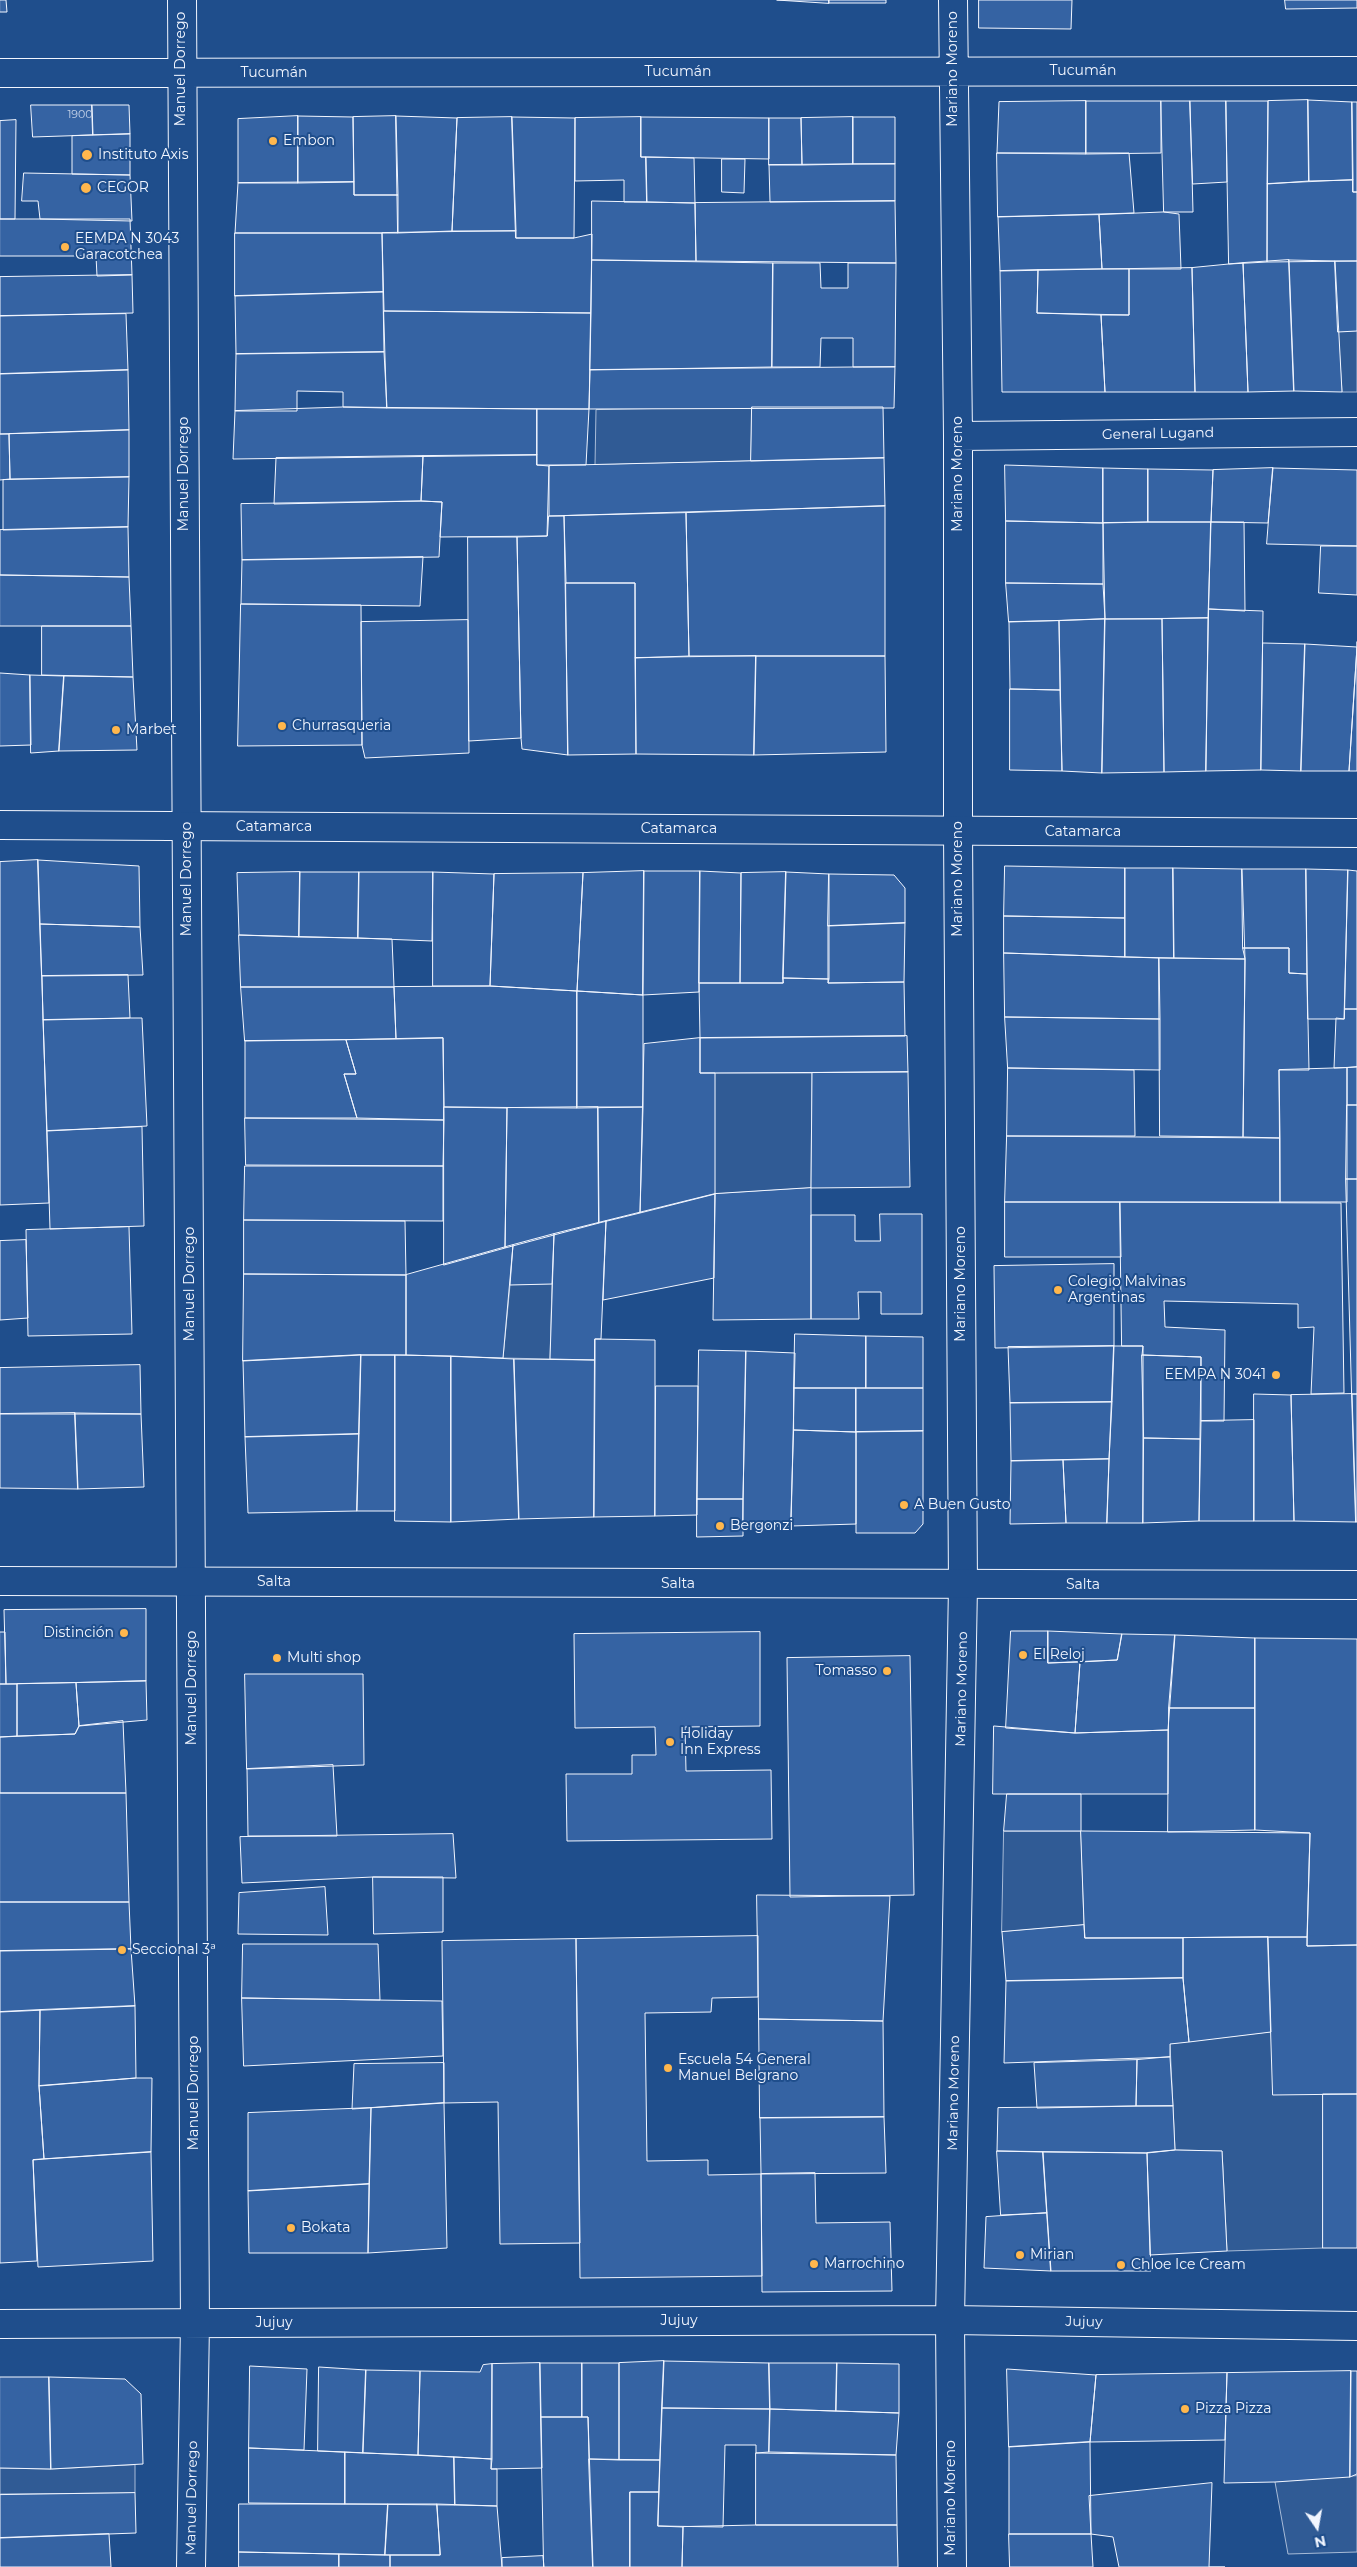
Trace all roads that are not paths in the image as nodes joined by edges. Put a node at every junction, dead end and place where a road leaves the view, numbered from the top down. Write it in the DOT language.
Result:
graph roads {
  1 [pos="182,0"];
  2 [pos="953,0"];
  3 [pos="952,71"];
  4 [pos="1357,71"];
  5 [pos="0,73"];
  6 [pos="181,74"];
  7 [pos="1357,432"];
  8 [pos="958,436"];
  9 [pos="0,825"];
  10 [pos="187,826"];
  11 [pos="958,831"];
  12 [pos="1357,833"];
  13 [pos="0,1581"];
  14 [pos="192,1582"];
  15 [pos="964,1585"];
  16 [pos="1357,1585"];
  17 [pos="950,2320"];
  18 [pos="195,2323"];
  19 [pos="0,2324"];
  20 [pos="1357,2326"];
  21 [pos="191,2567"];
  22 [pos="952,2567"];
  1 -- 6 [label="street, Manuel Dorrego"];
  2 -- 3 [label="street, Mariano Moreno"];
  3 -- 4 [label="street, Tucumán"];
  3 -- 6 [label="street, Tucumán"];
  3 -- 8 [label="street, Mariano Moreno"];
  5 -- 6 [label="street, Tucumán"];
  6 -- 10 [label="street, Manuel Dorrego"];
  7 -- 8 [label="street, General Lugand"];
  8 -- 11 [label="street, Mariano Moreno"];
  9 -- 10 [label="street, Catamarca"];
  10 -- 11 [label="street, Catamarca"];
  10 -- 14 [label="street, Manuel Dorrego"];
  11 -- 12 [label="street, Catamarca"];
  11 -- 15 [label="street, Mariano Moreno"];
  13 -- 14 [label="street, Salta"];
  14 -- 15 [label="street, Salta"];
  14 -- 18 [label="street, Manuel Dorrego"];
  15 -- 16 [label="street, Salta"];
  15 -- 17 [label="street, Mariano Moreno"];
  17 -- 18 [label="street, Jujuy"];
  17 -- 20 [label="street, Jujuy"];
  17 -- 22 [label="street, Mariano Moreno"];
  18 -- 19 [label="street, Jujuy"];
  18 -- 21 [label="street, Manuel Dorrego"];
}
